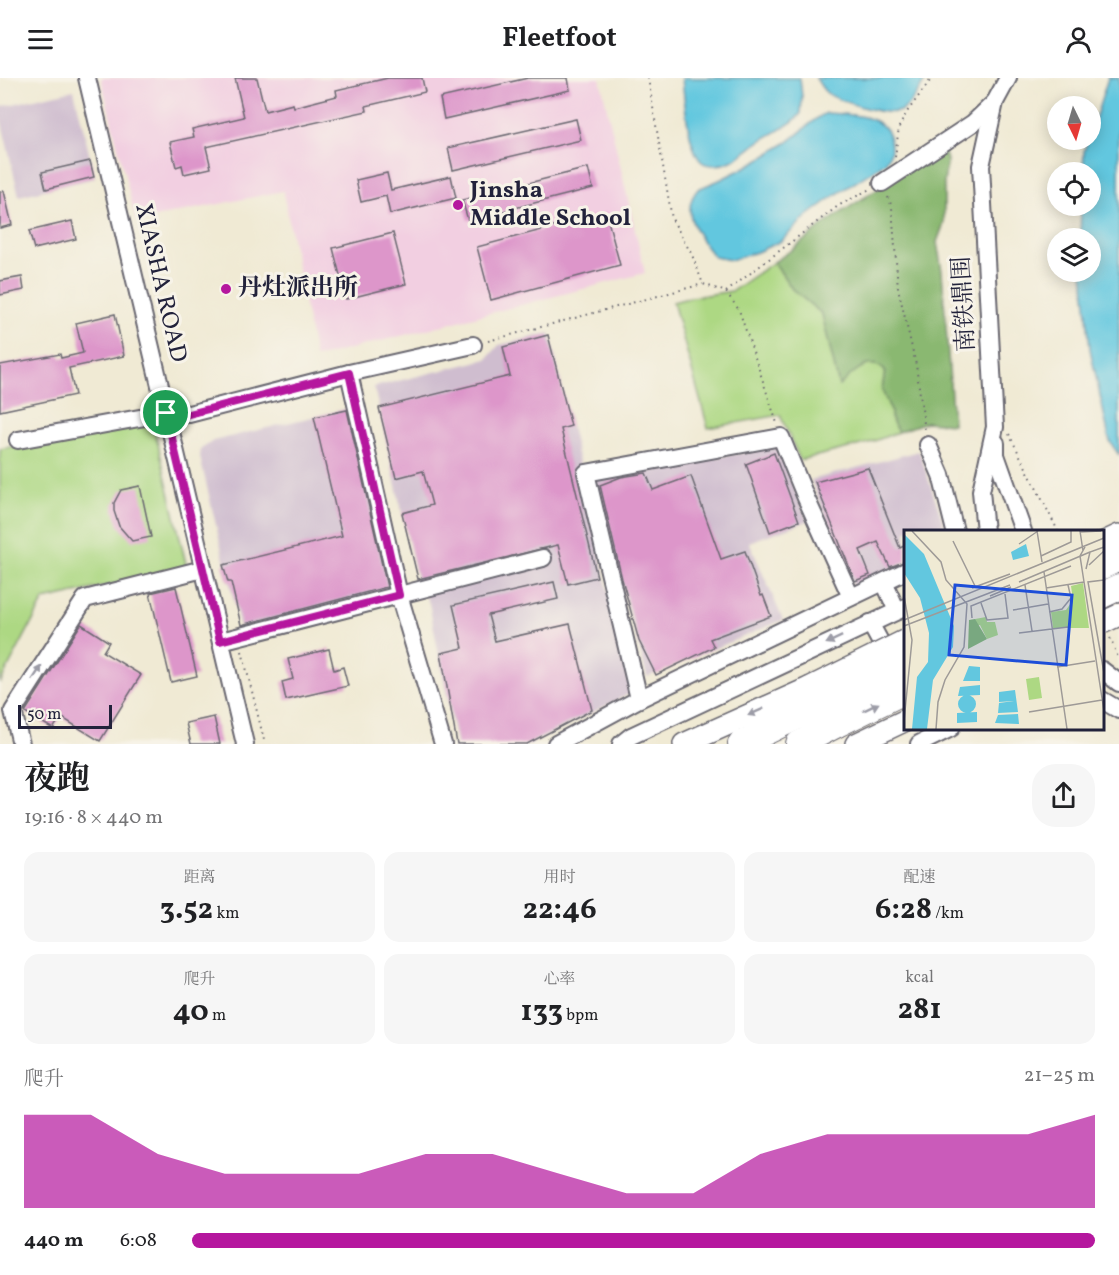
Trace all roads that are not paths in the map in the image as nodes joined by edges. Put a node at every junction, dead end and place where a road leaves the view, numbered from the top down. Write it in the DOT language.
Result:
graph roads {
  1 [pos="87,78"];
  2 [pos="1008,78"];
  3 [pos="995,102"];
  4 [pos="882,183"];
  5 [pos="473,345"];
  6 [pos="349,373"];
  7 [pos="166,413"];
  8 [pos="995,427"];
  9 [pos="18,440"];
  10 [pos="928,445"];
  11 [pos="955,530"];
  12 [pos="985,530"];
  13 [pos="1023,530"];
  14 [pos="1119,535"];
  15 [pos="1104,542"];
  16 [pos="543,558"];
  17 [pos="1119,558"];
  18 [pos="1104,565"];
  19 [pos="203,568"];
  20 [pos="904,572"];
  21 [pos="884,582"];
  22 [pos="1119,587"];
  23 [pos="1104,594"];
  24 [pos="399,595"];
  25 [pos="852,597"];
  26 [pos="902,609"];
  27 [pos="870,623"];
  28 [pos="220,641"];
  29 [pos="904,642"];
  30 [pos="904,664"];
  31 [pos="1104,672"];
  32 [pos="1119,683"];
  33 [pos="904,686"];
  34 [pos="904,690"];
  35 [pos="639,699"];
  36 [pos="1104,701"];
  37 [pos="823,705"];
  38 [pos="1119,710"];
  39 [pos="904,721"];
  40 [pos="949,729"];
  41 [pos="925,739"];
  42 [pos="21,744"];
  43 [pos="245,744"];
  44 [pos="443,744"];
  45 [pos="556,744"];
  46 [pos="621,744"];
  47 [pos="684,744"];
  48 [pos="741,744"];
  49 [pos="799,744"];
  50 [pos="856,744"];
  1 -- 7 [label="street, XIASHA ROAD"];
  2 -- 3 [label="street, 南铁鼎围"];
  3 -- 4 [label="street"];
  3 -- 8 [label="street, 南铁鼎围"];
  5 -- 6 [label="street"];
  6 -- 7 [label="street"];
  6 -- 24 [label="street"];
  7 -- 9 [label="street"];
  7 -- 19 [label="street, XIASHA ROAD"];
  8 -- 12 [label="street, 南铁鼎围"];
  8 -- 13 [label="street"];
  10 -- 11 [label="street"];
  14 -- 15 [label="main road"];
  16 -- 24 [label="street"];
  17 -- 18 [label="highway"];
  19 -- 28 [label="street, XIASHA ROAD"];
  42 -- 19 [label="street, one-way"];
  20 -- 21 [label="street"];
  21 -- 25 [label="street"];
  21 -- 26 [label="street"];
  22 -- 23 [label="highway"];
  24 -- 28 [label="street"];
  24 -- 44 [label="street"];
  25 -- 35 [label="street"];
  25 -- 35 [label="street"];
  26 -- 27 [label="street"];
  27 -- 33 [label="street"];
  27 -- 46 [label="street, one-way"];
  28 -- 43 [label="street, XIASHA ROAD"];
  29 -- 37 [label="main road, bridge"];
  30 -- 37 [label="highway, bridge"];
  31 -- 32 [label="street"];
  37 -- 34 [label="highway, one-way, bridge"];
  35 -- 45 [label="street"];
  36 -- 38 [label="street"];
  37 -- 47 [label="main road, one-way"];
  37 -- 48 [label="highway"];
  37 -- 49 [label="highway"];
  39 -- 50 [label="main road"];
  40 -- 41 [label="street"];
}
